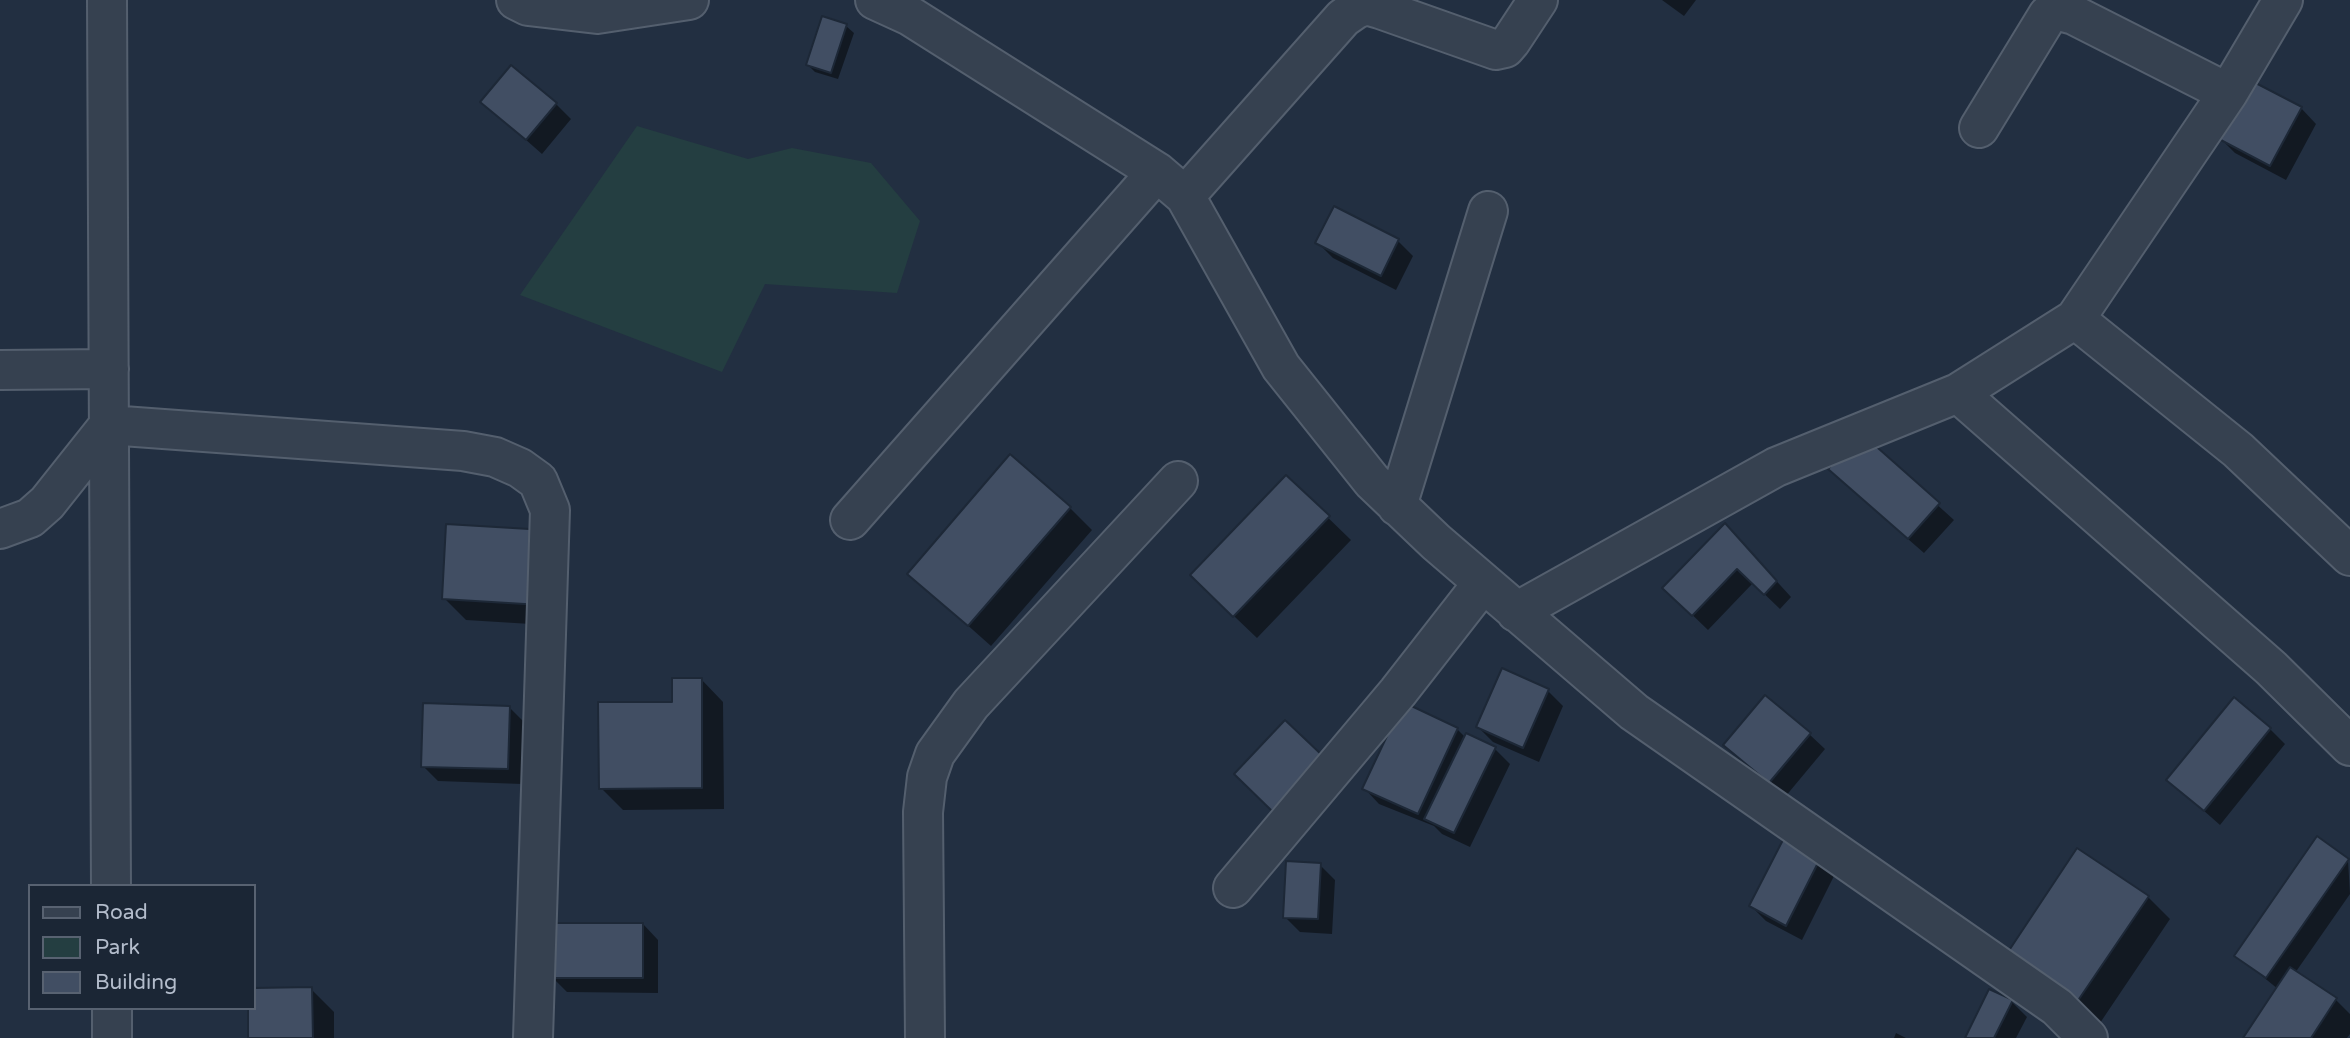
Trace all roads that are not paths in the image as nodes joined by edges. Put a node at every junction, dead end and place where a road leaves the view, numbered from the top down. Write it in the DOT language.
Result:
graph roads {
  1 [pos="107,0"];
  2 [pos="516,0"];
  3 [pos="689,0"];
  4 [pos="875,0"];
  5 [pos="1538,0"];
  6 [pos="2283,0"];
  7 [pos="915,8"];
  8 [pos="2228,93"];
  9 [pos="1979,128"];
  10 [pos="1171,184"];
  11 [pos="1488,211"];
  12 [pos="2075,319"];
  13 [pos="109,369"];
  14 [pos="0,370"];
  15 [pos="1958,393"];
  16 [pos="109,425"];
  17 [pos="1178,481"];
  18 [pos="1398,506"];
  19 [pos="850,520"];
  20 [pos="0,529"];
  21 [pos="2350,556"];
  22 [pos="1483,583"];
  23 [pos="1516,612"];
  24 [pos="2350,746"];
  25 [pos="111,884"];
  26 [pos="1233,888"];
  27 [pos="112,1010"];
  28 [pos="112,1038"];
  29 [pos="533,1038"];
  30 [pos="925,1038"];
  31 [pos="2088,1038"];
  1 -- 13 [label="street"];
  2 -- 3 [label="street"];
  4 -- 7 [label="street"];
  5 -- 10 [label="street"];
  6 -- 8 [label="street"];
  7 -- 10 [label="street"];
  8 -- 9 [label="street"];
  8 -- 12 [label="street"];
  10 -- 18 [label="street"];
  10 -- 19 [label="street"];
  11 -- 18 [label="street"];
  12 -- 15 [label="street"];
  12 -- 21 [label="street"];
  13 -- 14 [label="street"];
  13 -- 16 [label="street"];
  15 -- 23 [label="street"];
  15 -- 24 [label="street"];
  16 -- 20 [label="street"];
  16 -- 25 [label="street"];
  16 -- 29 [label="street"];
  17 -- 30 [label="street"];
  18 -- 22 [label="street"];
  22 -- 23 [label="street"];
  22 -- 26 [label="street"];
  23 -- 31 [label="street"];
  27 -- 28 [label="street"];
}
